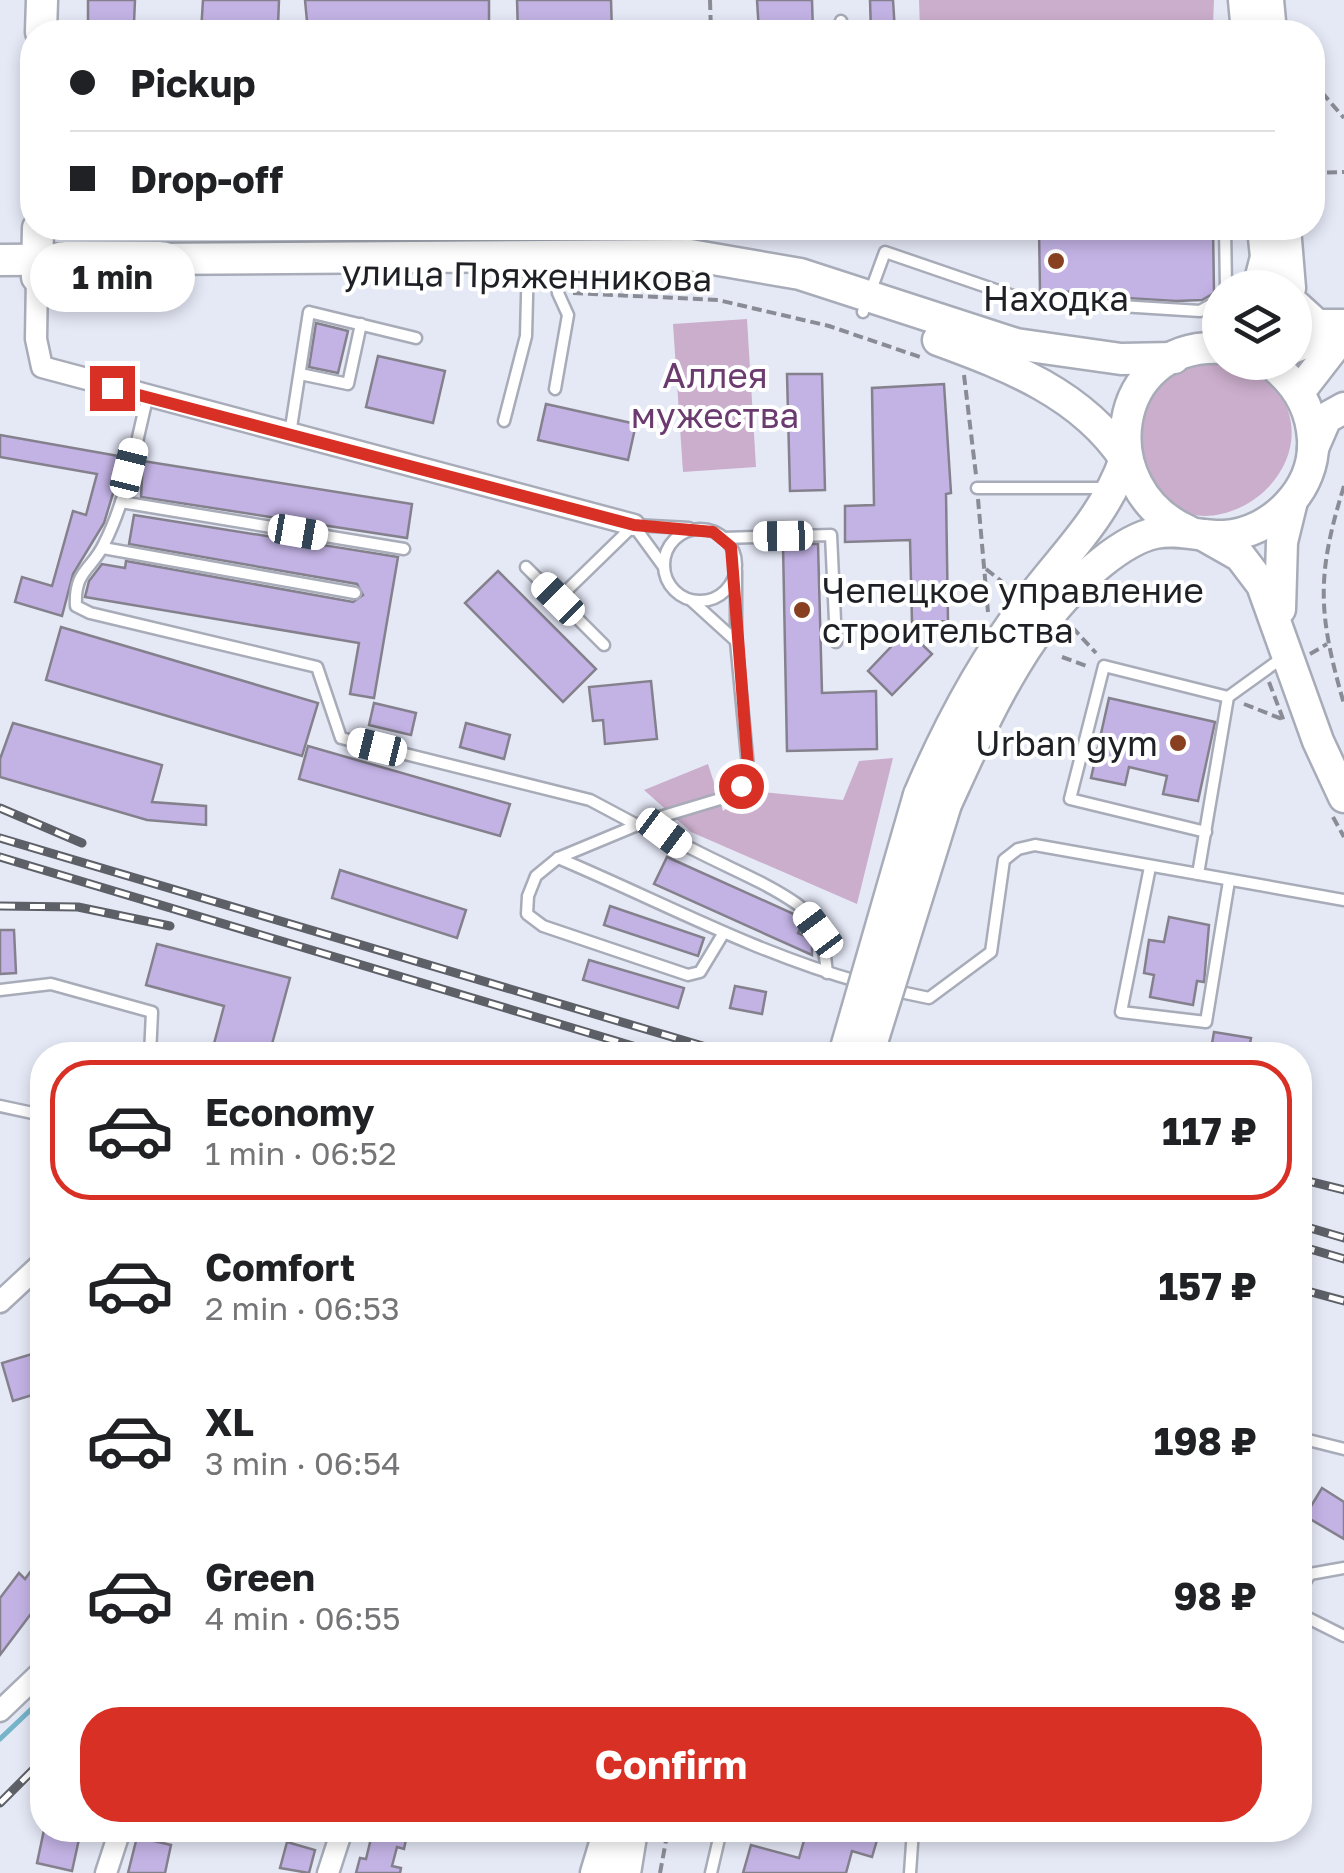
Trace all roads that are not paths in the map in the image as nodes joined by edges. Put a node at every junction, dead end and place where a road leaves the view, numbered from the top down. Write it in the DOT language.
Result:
graph roads {
  1 [pos="38,240"];
  2 [pos="1225,240"];
  3 [pos="1264,240"];
  4 [pos="1286,240"];
  5 [pos="0,260"];
  6 [pos="38,268"];
  7 [pos="545,268"];
  8 [pos="1226,270"];
  9 [pos="1263,270"];
  10 [pos="1288,270"];
  11 [pos="0,277"];
  12 [pos="866,303"];
  13 [pos="1202,310"];
  14 [pos="1312,320"];
  15 [pos="361,324"];
  16 [pos="1344,328"];
  17 [pos="416,338"];
  18 [pos="1312,342"];
  19 [pos="1202,349"];
  20 [pos="1174,358"];
  21 [pos="300,374"];
  22 [pos="1287,380"];
  23 [pos="1298,380"];
  24 [pos="555,389"];
  25 [pos="1299,392"];
  26 [pos="147,398"];
  27 [pos="1344,398"];
  28 [pos="1344,408"];
  29 [pos="504,420"];
  30 [pos="290,436"];
  31 [pos="1313,448"];
  32 [pos="1126,458"];
  33 [pos="977,488"];
  34 [pos="1115,488"];
  35 [pos="1292,501"];
  36 [pos="120,502"];
  37 [pos="634,525"];
  38 [pos="700,529"];
  39 [pos="1197,533"];
  40 [pos="723,538"];
  41 [pos="103,548"];
  42 [pos="404,549"];
  43 [pos="526,567"];
  44 [pos="664,567"];
  45 [pos="736,571"];
  46 [pos="355,593"];
  47 [pos="558,599"];
  48 [pos="691,600"];
  49 [pos="736,641"];
  50 [pos="836,642"];
  51 [pos="604,645"];
  52 [pos="1285,648"];
  53 [pos="1228,698"];
  54 [pos="1344,797"];
  55 [pos="932,800"];
  56 [pos="642,823"];
  57 [pos="1206,832"];
  58 [pos="558,858"];
  59 [pos="1150,866"];
  60 [pos="1198,874"];
  61 [pos="1229,881"];
  62 [pos="1344,900"];
  63 [pos="723,934"];
  64 [pos="827,973"];
  65 [pos="0,990"];
  66 [pos="151,1042"];
  67 [pos="848,1042"];
  68 [pos="871,1042"];
  69 [pos="0,1106"];
  70 [pos="30,1112"];
  71 [pos="30,1275"];
  72 [pos="0,1302"];
  73 [pos="1312,1441"];
  74 [pos="1344,1450"];
  75 [pos="1344,1568"];
  76 [pos="1312,1574"];
  77 [pos="1312,1620"];
  78 [pos="1344,1636"];
  79 [pos="30,1682"];
  80 [pos="0,1711"];
  81 [pos="116,1842"];
  82 [pos="338,1842"];
  83 [pos="605,1842"];
  84 [pos="630,1842"];
  85 [pos="718,1842"];
  86 [pos="912,1842"];
  87 [pos="106,1873"];
  88 [pos="328,1873"];
  89 [pos="596,1873"];
  90 [pos="625,1873"];
  91 [pos="711,1873"];
  92 [pos="910,1873"];
  1 -- 6 [label="main road"];
  2 -- 8 [label="lane"];
  3 -- 9 [label="main road"];
  4 -- 10 [label="main road"];
  5 -- 6 [label="main road, улица Пряженникова"];
  6 -- 7 [label="main road, улица Пряженникова"];
  6 -- 11 [label="main road, улица Пряженникова"];
  6 -- 26 [label="street"];
  7 -- 12 [label="main road, улица Пряженникова"];
  7 -- 24 [label="lane"];
  7 -- 29 [label="lane"];
  12 -- 13 [label="lane"];
  12 -- 20 [label="main road, улица Пряженникова"];
  12 -- 32 [label="main road, улица Пряженникова"];
  14 -- 16 [label="main road"];
  15 -- 17 [label="lane"];
  15 -- 21 [label="lane"];
  15 -- 21 [label="lane"];
  16 -- 18 [label="main road"];
  16 -- 25 [label="main road"];
  19 -- 20 [label="main road"];
  20 -- 32 [label="main road"];
  21 -- 30 [label="lane"];
  22 -- 25 [label="main road"];
  23 -- 25 [label="main road"];
  25 -- 27 [label="main road"];
  25 -- 31 [label="main road"];
  26 -- 30 [label="street"];
  26 -- 36 [label="lane"];
  28 -- 31 [label="main road"];
  30 -- 37 [label="street"];
  31 -- 35 [label="main road"];
  32 -- 34 [label="main road"];
  32 -- 39 [label="main road, улица Пряженникова"];
  33 -- 34 [label="lane"];
  34 -- 55 [label="main road"];
  35 -- 39 [label="main road"];
  35 -- 52 [label="main road"];
  36 -- 41 [label="lane"];
  36 -- 42 [label="lane"];
  37 -- 38 [label="lane"];
  37 -- 44 [label="lane"];
  37 -- 47 [label="lane"];
  38 -- 40 [label="lane"];
  38 -- 44 [label="lane"];
  39 -- 52 [label="main road, улица Пряженникова"];
  39 -- 55 [label="main road"];
  40 -- 45 [label="lane"];
  40 -- 50 [label="lane"];
  41 -- 46 [label="lane"];
  41 -- 56 [label="lane"];
  43 -- 47 [label="lane"];
  44 -- 48 [label="lane"];
  45 -- 48 [label="lane"];
  45 -- 49 [label="lane"];
  47 -- 51 [label="lane"];
  48 -- 49 [label="lane"];
  49 -- 56 [label="lane"];
  52 -- 53 [label="lane"];
  52 -- 54 [label="main road, улица Пряженникова"];
  53 -- 57 [label="lane"];
  53 -- 57 [label="lane"];
  55 -- 67 [label="main road, bridge"];
  55 -- 68 [label="main road, bridge"];
  56 -- 58 [label="lane"];
  56 -- 64 [label="lane"];
  57 -- 60 [label="lane"];
  58 -- 63 [label="lane"];
  58 -- 63 [label="lane"];
  59 -- 60 [label="lane"];
  59 -- 61 [label="lane"];
  59 -- 64 [label="lane"];
  60 -- 61 [label="lane"];
  61 -- 62 [label="lane"];
  63 -- 64 [label="lane"];
  65 -- 66 [label="lane"];
  69 -- 70 [label="lane"];
  71 -- 72 [label="street"];
  73 -- 74 [label="lane"];
  75 -- 76 [label="lane"];
  77 -- 78 [label="lane"];
  79 -- 80 [label="street"];
  81 -- 87 [label="street"];
  82 -- 88 [label="street"];
  83 -- 89 [label="main road"];
  84 -- 90 [label="main road"];
  85 -- 91 [label="lane"];
  86 -- 92 [label="lane"];
}
